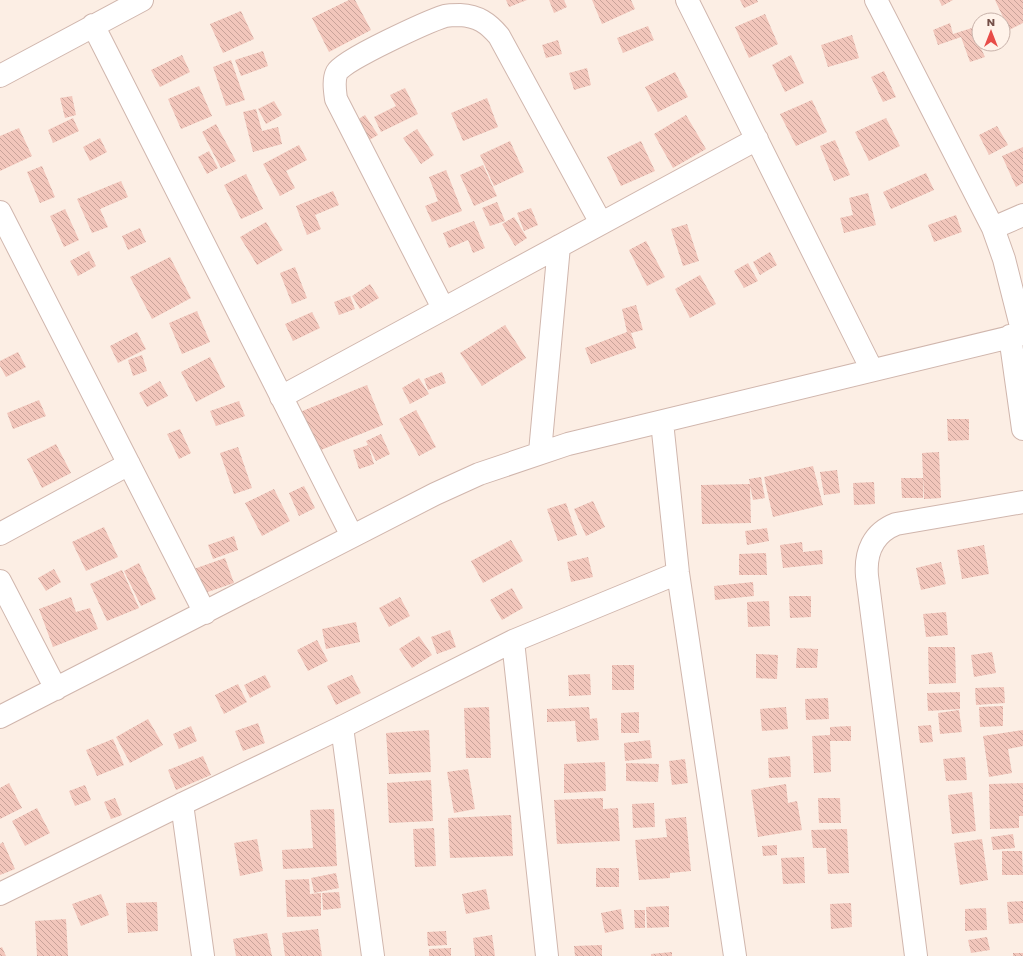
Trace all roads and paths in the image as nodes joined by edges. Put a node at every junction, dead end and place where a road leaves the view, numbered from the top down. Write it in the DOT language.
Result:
graph roads {
  1 [pos="142,0"];
  2 [pos="687,0"];
  3 [pos="876,0"];
  4 [pos="94,26"];
  5 [pos="0,76"];
  6 [pos="757,138"];
  7 [pos="0,212"];
  8 [pos="1023,215"];
  9 [pos="601,223"];
  10 [pos="993,228"];
  11 [pos="559,246"];
  12 [pos="443,308"];
  13 [pos="1010,336"];
  14 [pos="872,370"];
  15 [pos="281,397"];
  16 [pos="662,422"];
  17 [pos="1023,429"];
  18 [pos="540,452"];
  19 [pos="129,464"];
  20 [pos="1023,502"];
  21 [pos="0,534"];
  22 [pos="352,536"];
  23 [pos="678,573"];
  24 [pos="0,581"];
  25 [pos="205,613"];
  26 [pos="513,641"];
  27 [pos="56,689"];
  28 [pos="0,717"];
  29 [pos="342,727"];
  30 [pos="182,804"];
  31 [pos="0,894"];
  32 [pos="203,956"];
  33 [pos="373,956"];
  34 [pos="547,956"];
  35 [pos="735,956"];
  36 [pos="916,956"];
  1 -- 4 [label="street"];
  2 -- 6 [label="street"];
  3 -- 10 [label="street"];
  4 -- 5 [label="street"];
  4 -- 15 [label="street"];
  6 -- 9 [label="street"];
  6 -- 14 [label="street"];
  7 -- 19 [label="street"];
  8 -- 10 [label="street"];
  9 -- 11 [label="street"];
  9 -- 12 [label="street"];
  10 -- 13 [label="street"];
  11 -- 12 [label="street"];
  11 -- 18 [label="street"];
  12 -- 15 [label="street"];
  13 -- 14 [label="street"];
  13 -- 17 [label="street"];
  14 -- 16 [label="street"];
  15 -- 22 [label="street"];
  16 -- 18 [label="street"];
  16 -- 23 [label="street"];
  18 -- 22 [label="street"];
  19 -- 21 [label="street"];
  19 -- 25 [label="street"];
  20 -- 36 [label="street"];
  22 -- 25 [label="street"];
  23 -- 26 [label="street"];
  23 -- 35 [label="street"];
  24 -- 27 [label="street"];
  25 -- 27 [label="street"];
  26 -- 29 [label="street"];
  26 -- 34 [label="street"];
  27 -- 28 [label="street"];
  29 -- 30 [label="street"];
  29 -- 33 [label="street"];
  30 -- 31 [label="street"];
  30 -- 32 [label="street"];
}
